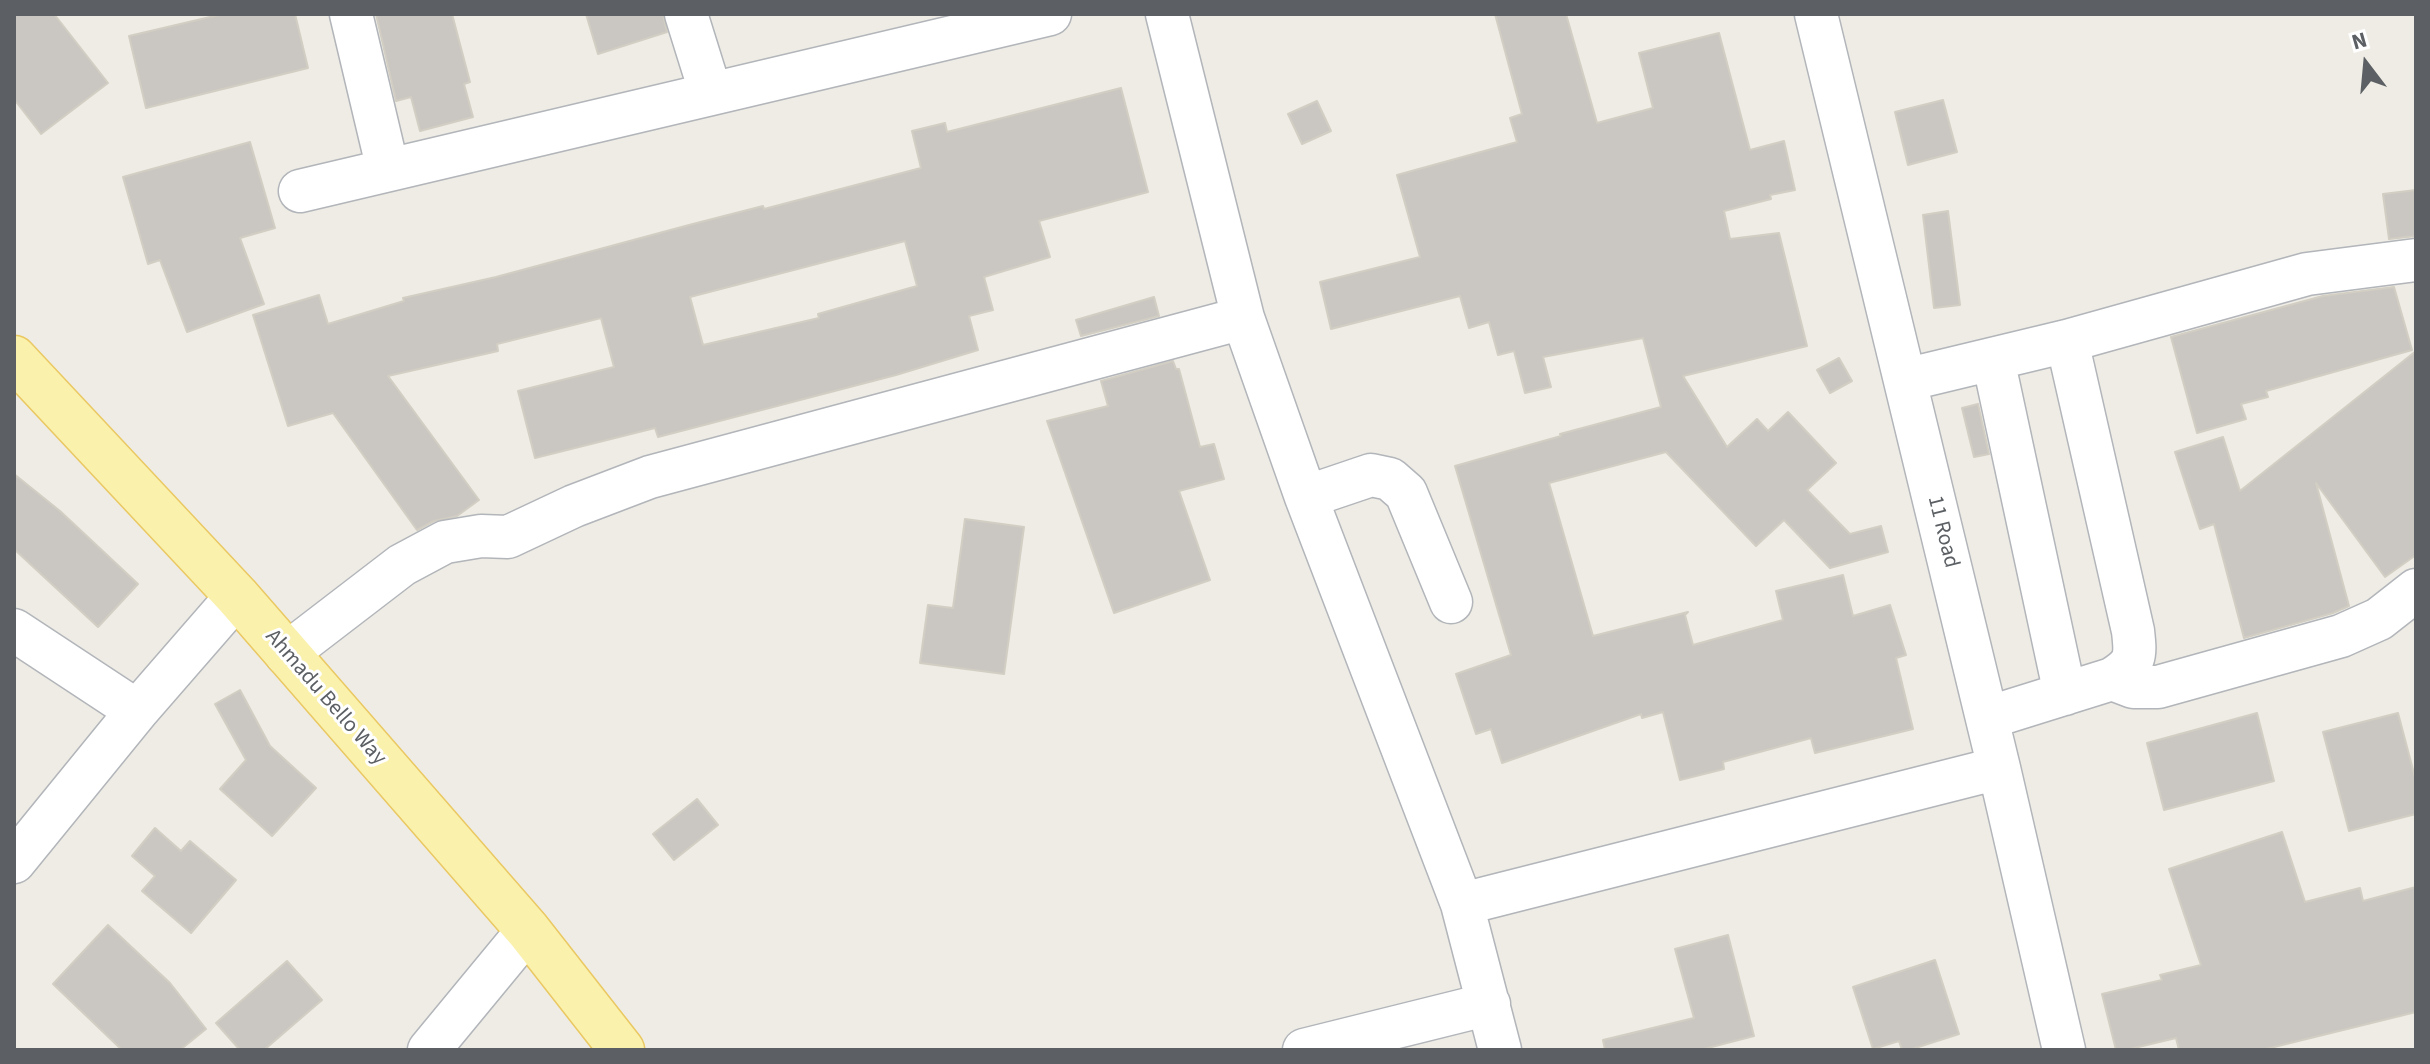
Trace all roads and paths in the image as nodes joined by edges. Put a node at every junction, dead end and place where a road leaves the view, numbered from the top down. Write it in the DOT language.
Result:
graph roads {
  1 [pos="351,14"];
  2 [pos="686,14"];
  3 [pos="1050,14"];
  4 [pos="1167,14"];
  5 [pos="1816,14"];
  6 [pos="966,24"];
  7 [pos="711,94"];
  8 [pos="388,170"];
  9 [pos="300,191"];
  10 [pos="2416,260"];
  11 [pos="1243,318"];
  12 [pos="2067,341"];
  13 [pos="14,358"];
  14 [pos="1993,359"];
  15 [pos="1905,380"];
  16 [pos="1306,497"];
  17 [pos="2416,590"];
  18 [pos="237,596"];
  19 [pos="1451,602"];
  20 [pos="14,630"];
  21 [pos="286,654"];
  22 [pos="2112,679"];
  23 [pos="2065,694"];
  24 [pos="137,711"];
  25 [pos="1987,718"];
  26 [pos="1999,768"];
  27 [pos="14,862"];
  28 [pos="1462,904"];
  29 [pos="528,930"];
  30 [pos="1489,1004"];
  31 [pos="429,1050"];
  32 [pos="622,1050"];
  33 [pos="1304,1050"];
  34 [pos="1500,1050"];
  35 [pos="2064,1050"];
  1 -- 8 [label="street"];
  2 -- 7 [label="street"];
  3 -- 6 [label="street"];
  4 -- 11 [label="street"];
  5 -- 15 [label="street, 11 Road"];
  6 -- 7 [label="street"];
  7 -- 8 [label="street"];
  8 -- 9 [label="street"];
  10 -- 12 [label="street"];
  11 -- 16 [label="street"];
  11 -- 21 [label="street"];
  12 -- 14 [label="street"];
  12 -- 22 [label="street"];
  13 -- 18 [label="main road, Ahmadu Bello Way"];
  14 -- 15 [label="street"];
  14 -- 23 [label="street"];
  15 -- 25 [label="street, 11 Road"];
  16 -- 19 [label="street"];
  16 -- 28 [label="street"];
  17 -- 22 [label="street"];
  18 -- 21 [label="main road, Ahmadu Bello Way"];
  18 -- 24 [label="street"];
  20 -- 24 [label="street"];
  21 -- 29 [label="main road, Ahmadu Bello Way"];
  22 -- 23 [label="street"];
  23 -- 25 [label="street"];
  24 -- 27 [label="street"];
  25 -- 26 [label="street, 11 Road"];
  26 -- 28 [label="street"];
  26 -- 35 [label="street, 11 Road"];
  28 -- 30 [label="street"];
  29 -- 31 [label="street"];
  29 -- 32 [label="main road, Ahmadu Bello Way"];
  30 -- 33 [label="street"];
  30 -- 34 [label="street"];
}
